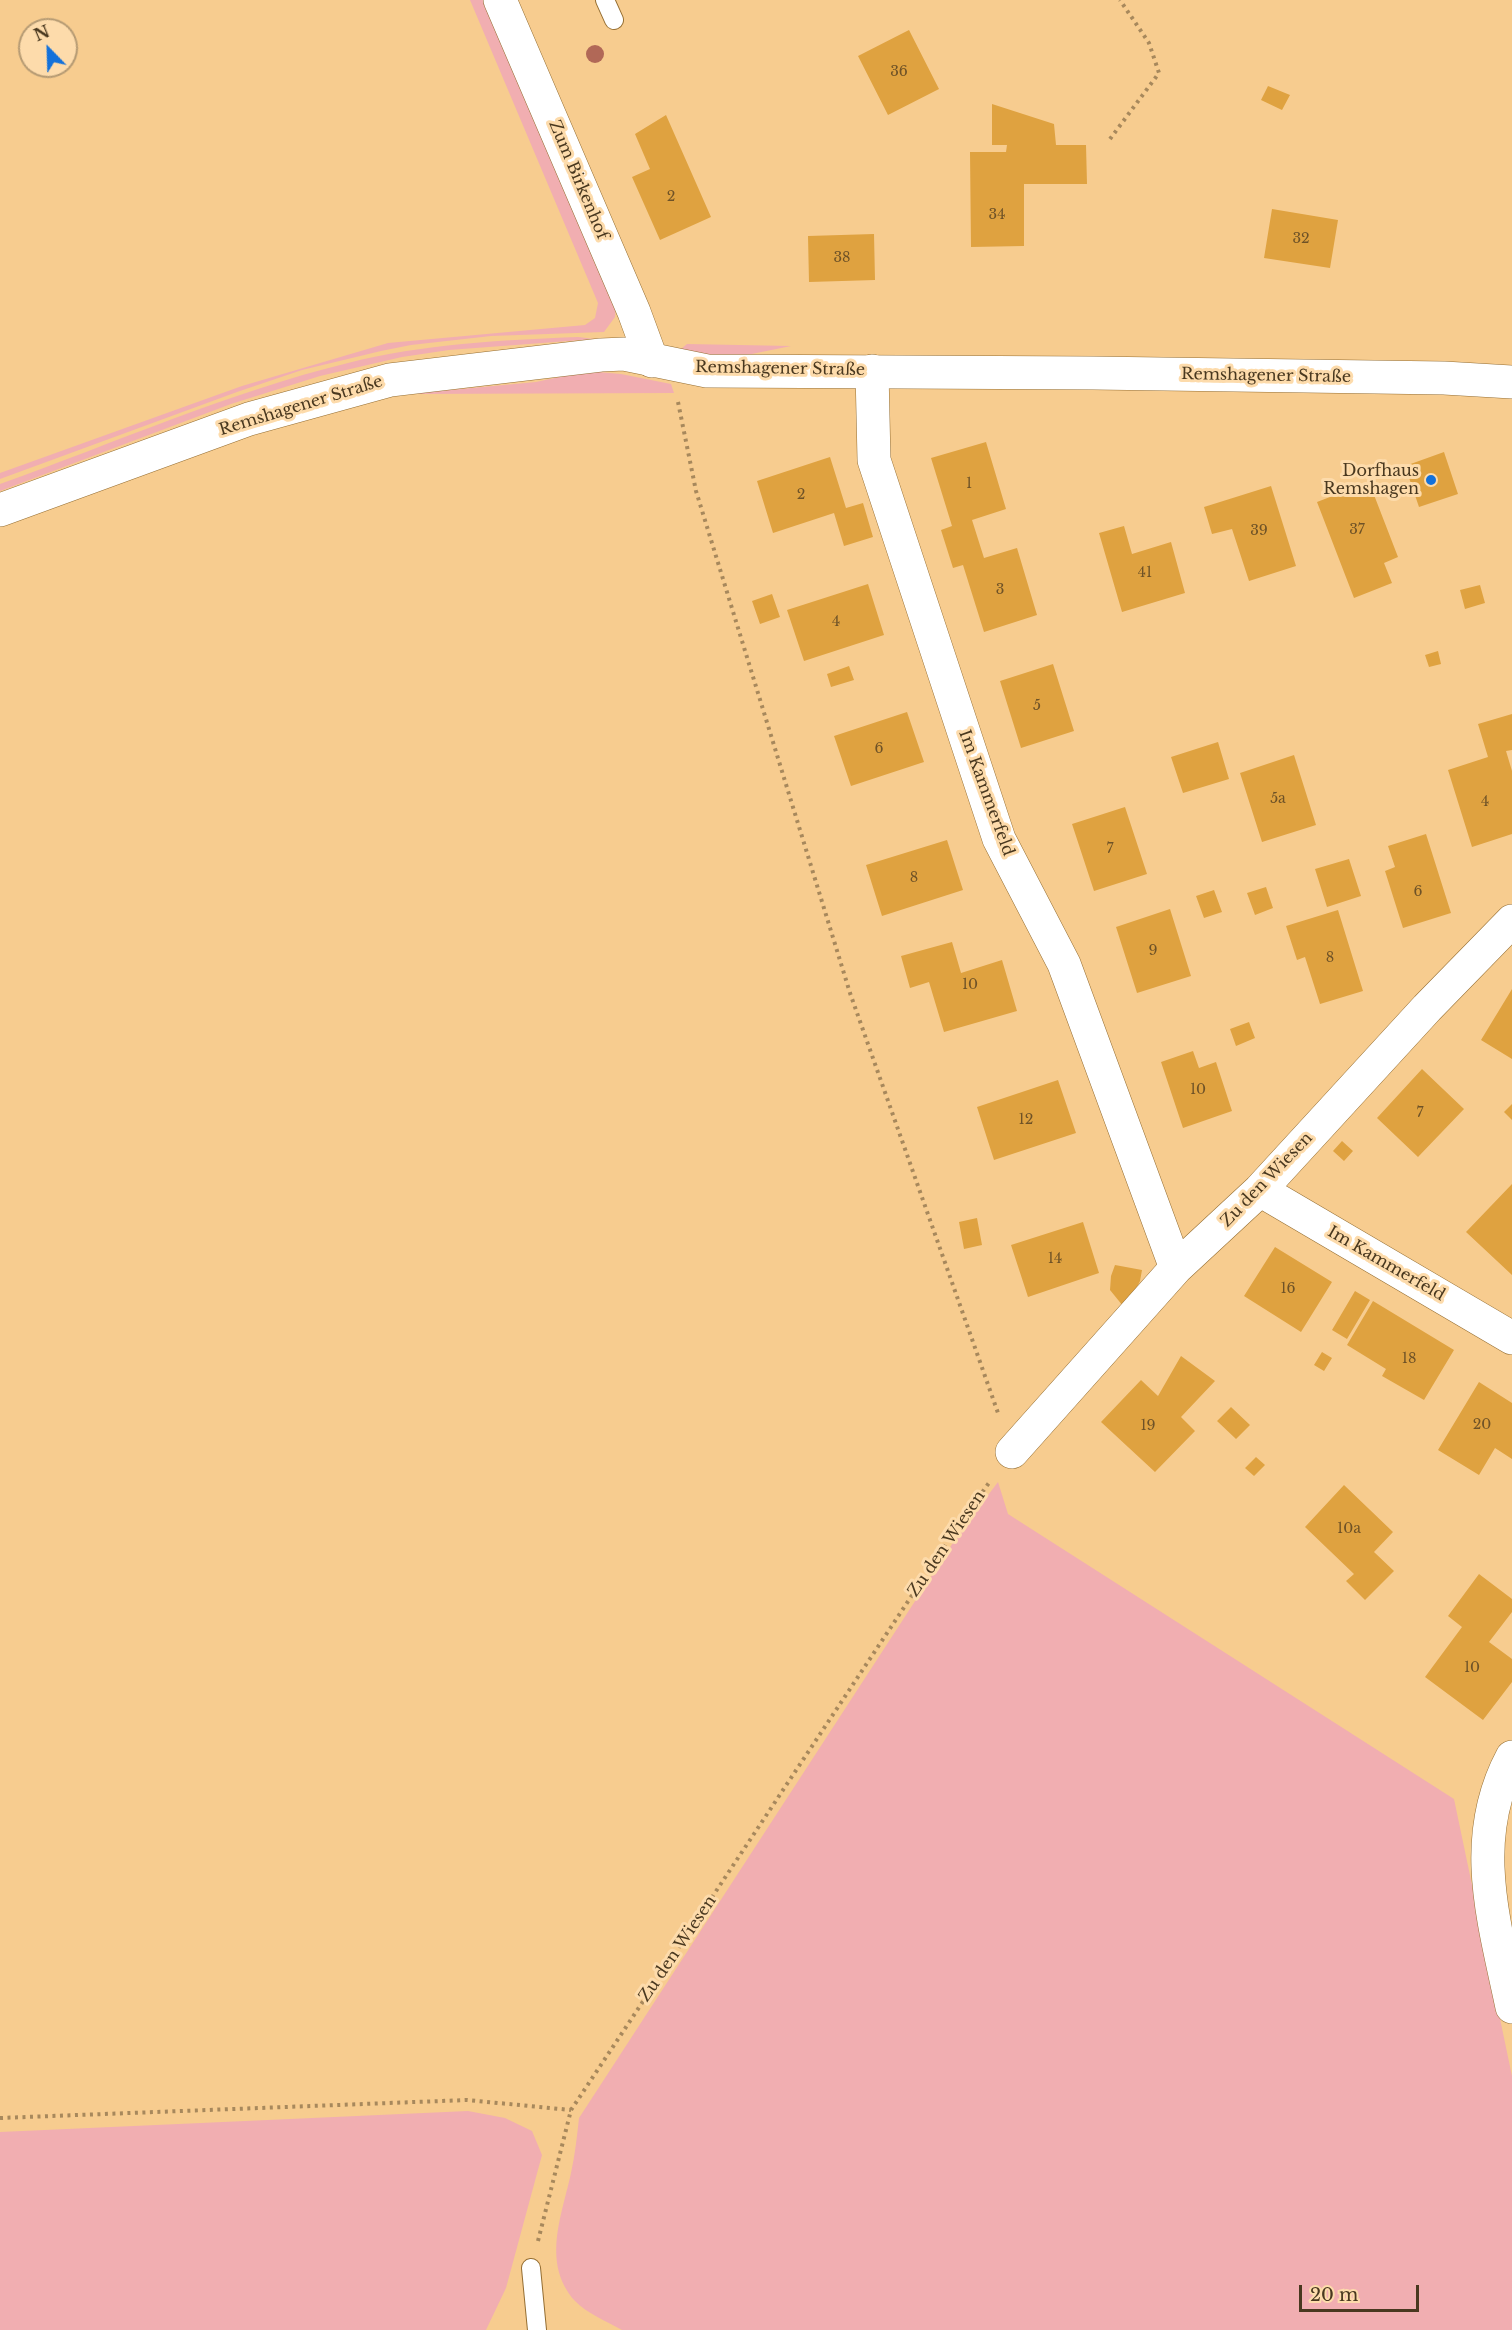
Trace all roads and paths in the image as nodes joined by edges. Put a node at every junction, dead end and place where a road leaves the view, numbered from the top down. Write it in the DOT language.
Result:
graph roads {
  1 [pos="500,0"];
  2 [pos="605,0"];
  3 [pos="1120,0"];
  4 [pos="614,20"];
  5 [pos="1110,139"];
  6 [pos="661,363"];
  7 [pos="872,370"];
  8 [pos="1512,382"];
  9 [pos="0,510"];
  10 [pos="1512,921"];
  11 [pos="1260,1191"];
  12 [pos="1176,1268"];
  13 [pos="1512,1338"];
  14 [pos="1012,1452"];
  15 [pos="1512,1756"];
  16 [pos="1512,2007"];
  17 [pos="571,2109"];
  18 [pos="0,2118"];
  19 [pos="531,2268"];
  20 [pos="537,2330"];
  1 -- 6 [label="street, Zum Birkenhof"];
  2 -- 4 [label="lane"];
  3 -- 5 [label="path"];
  6 -- 7 [label="street, Remshagener Straße"];
  6 -- 9 [label="street, Remshagener Straße"];
  6 -- 14 [label="path"];
  7 -- 8 [label="street, Remshagener Straße"];
  7 -- 12 [label="street, Im Kammerfeld"];
  10 -- 11 [label="street, Zu den Wiesen"];
  11 -- 12 [label="street, Zu den Wiesen"];
  11 -- 13 [label="street, Im Kammerfeld"];
  12 -- 14 [label="street, Zu den Wiesen"];
  14 -- 17 [label="path, Zu den Wiesen"];
  15 -- 16 [label="street"];
  17 -- 18 [label="path"];
  17 -- 19 [label="path, Zu den Wiesen"];
  19 -- 20 [label="lane"];
}
